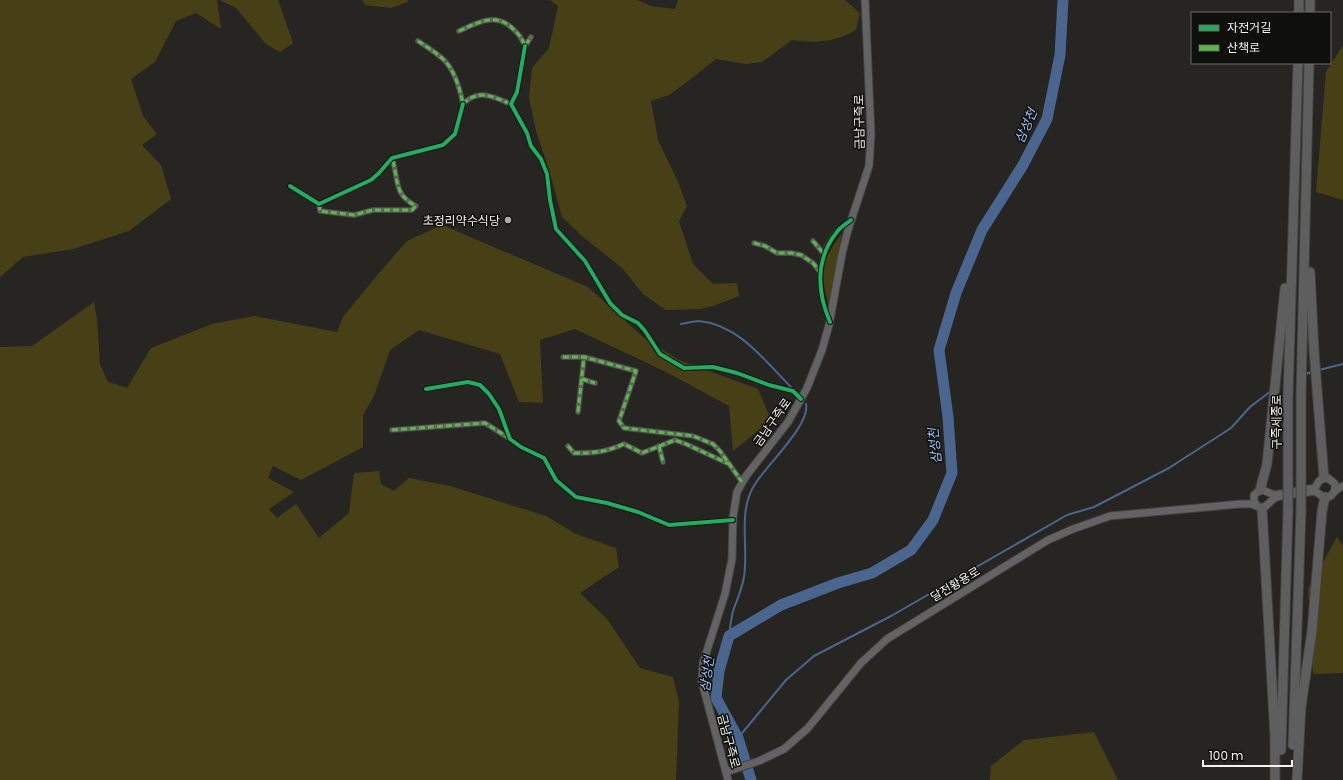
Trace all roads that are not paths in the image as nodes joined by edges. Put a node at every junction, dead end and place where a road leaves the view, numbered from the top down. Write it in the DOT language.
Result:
graph roads {
  1 [pos="865,0"];
  2 [pos="1299,0"];
  3 [pos="1310,0"];
  4 [pos="1299,12"];
  5 [pos="1310,12"];
  6 [pos="459,31"];
  7 [pos="531,37"];
  8 [pos="418,41"];
  9 [pos="525,46"];
  10 [pos="1298,64"];
  11 [pos="1309,64"];
  12 [pos="463,104"];
  13 [pos="511,104"];
  14 [pos="392,158"];
  15 [pos="290,186"];
  16 [pos="1294,186"];
  17 [pos="1306,187"];
  18 [pos="320,204"];
  19 [pos="851,220"];
  20 [pos="813,241"];
  21 [pos="754,243"];
  22 [pos="824,254"];
  23 [pos="820,272"];
  24 [pos="830,322"];
  25 [pos="562,357"];
  26 [pos="584,357"];
  27 [pos="582,379"];
  28 [pos="595,383"];
  29 [pos="426,389"];
  30 [pos="801,399"];
  31 [pos="578,412"];
  32 [pos="392,430"];
  33 [pos="510,439"];
  34 [pos="568,446"];
  35 [pos="659,446"];
  36 [pos="663,462"];
  37 [pos="729,464"];
  38 [pos="1329,479"];
  39 [pos="742,482"];
  40 [pos="1343,485"];
  41 [pos="1257,492"];
  42 [pos="1334,492"];
  43 [pos="1325,497"];
  44 [pos="1240,504"];
  45 [pos="1260,507"];
  46 [pos="733,520"];
  47 [pos="726,772"];
  48 [pos="728,780"];
  49 [pos="1275,780"];
  50 [pos="1280,780"];
  51 [pos="1292,780"];
  52 [pos="1297,780"];
  1 -- 19 [label="main road, 금남구즉로"];
  2 -- 4 [label="highway"];
  3 -- 5 [label="highway"];
  6 -- 9 [label="street"];
  7 -- 9 [label="street"];
  8 -- 12 [label="street"];
  9 -- 13 [label="street"];
  10 -- 16 [label="highway, 구즉세종로"];
  11 -- 17 [label="highway"];
  12 -- 13 [label="street"];
  12 -- 14 [label="street"];
  13 -- 30 [label="street"];
  14 -- 18 [label="street"];
  14 -- 18 [label="street"];
  15 -- 18 [label="street"];
  16 -- 41 [label="highway"];
  16 -- 50 [label="highway, 구즉세종로, bridge"];
  17 -- 38 [label="highway"];
  17 -- 51 [label="highway, bridge"];
  19 -- 22 [label="street"];
  19 -- 24 [label="main road, 금남구즉로"];
  20 -- 22 [label="street"];
  21 -- 23 [label="street"];
  22 -- 23 [label="street"];
  23 -- 24 [label="street"];
  24 -- 30 [label="main road, 금남구즉로"];
  25 -- 26 [label="street"];
  26 -- 27 [label="street"];
  26 -- 37 [label="street"];
  27 -- 28 [label="street"];
  27 -- 31 [label="street"];
  29 -- 33 [label="street"];
  30 -- 39 [label="main road, 금남구즉로"];
  32 -- 33 [label="street"];
  33 -- 46 [label="street"];
  34 -- 35 [label="street"];
  35 -- 36 [label="street"];
  35 -- 37 [label="street"];
  37 -- 39 [label="street"];
  38 -- 40 [label="main road"];
  38 -- 41 [label="main road"];
  38 -- 42 [label="main road"];
  39 -- 46 [label="main road, 금남구즉로"];
  40 -- 42 [label="main road"];
  41 -- 44 [label="main road"];
  41 -- 45 [label="main road"];
  42 -- 43 [label="main road"];
  43 -- 45 [label="main road"];
  43 -- 52 [label="highway"];
  44 -- 45 [label="main road, 달전황용로"];
  44 -- 47 [label="main road, 달전황용로"];
  45 -- 49 [label="highway"];
  46 -- 47 [label="main road, 금남구즉로"];
  47 -- 48 [label="main road, 금남구즉로"];
}
